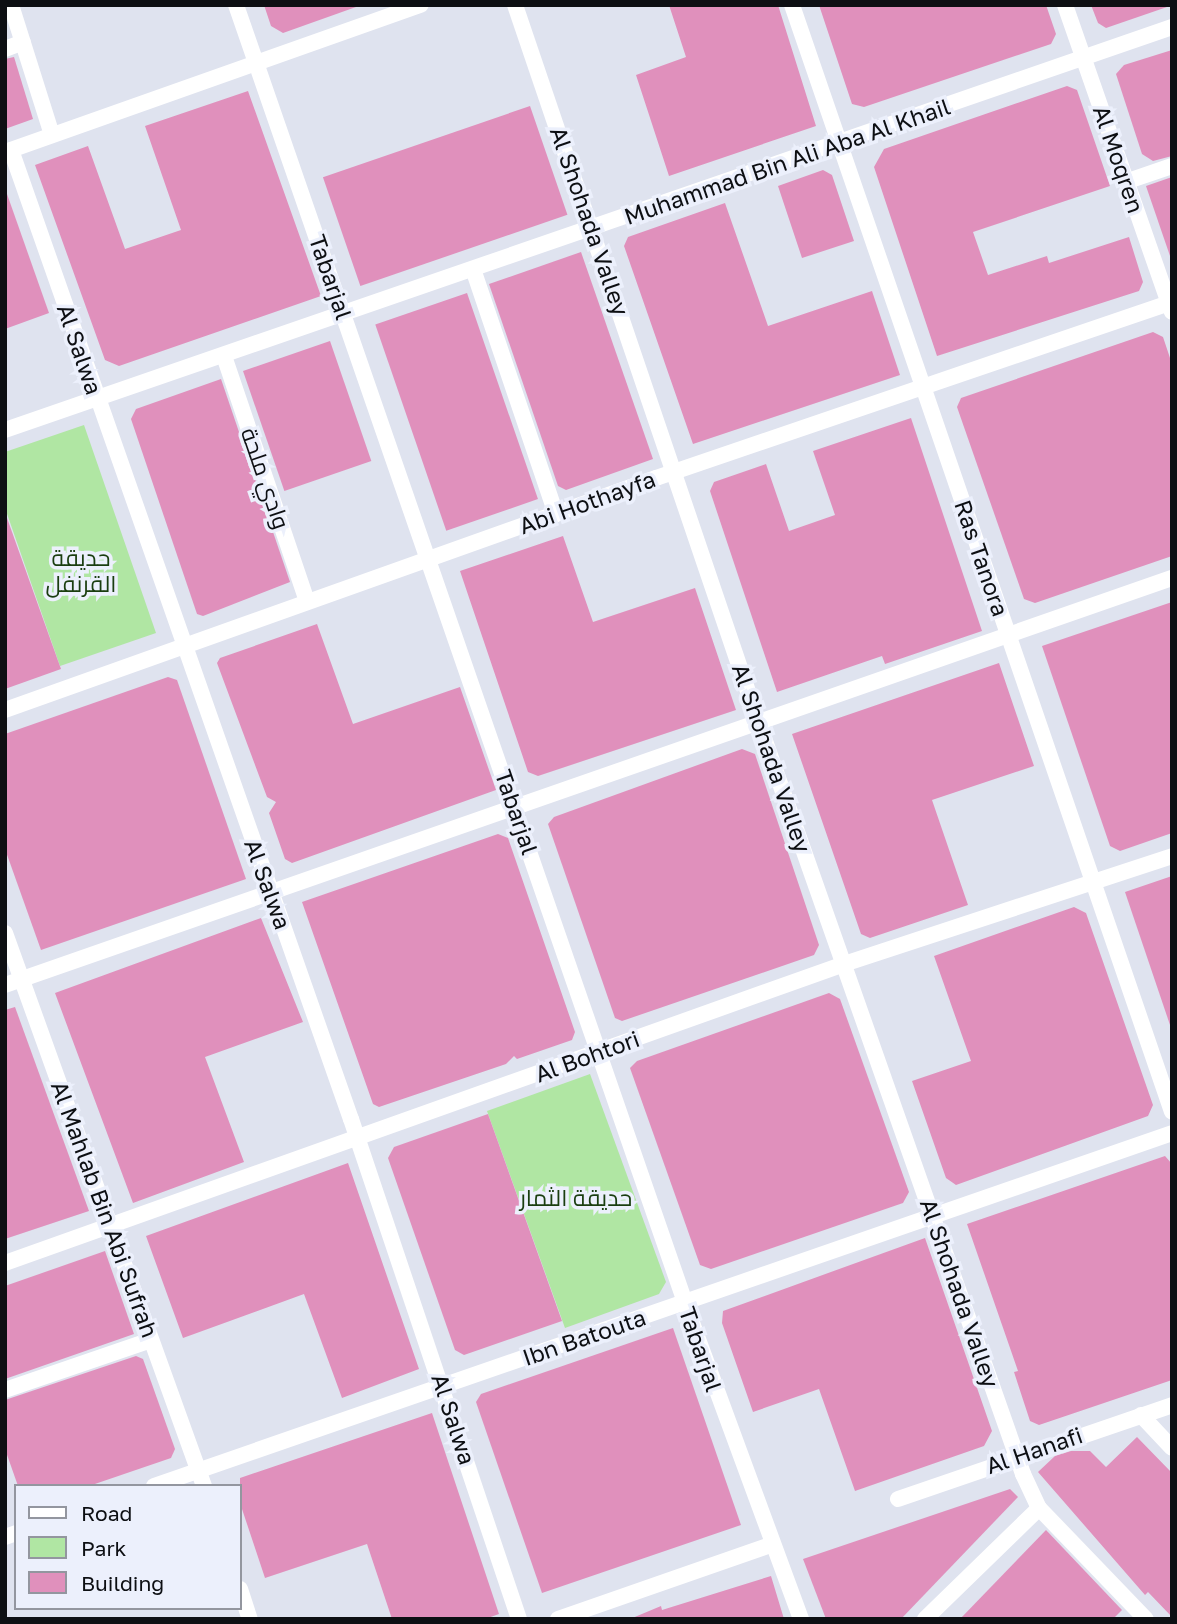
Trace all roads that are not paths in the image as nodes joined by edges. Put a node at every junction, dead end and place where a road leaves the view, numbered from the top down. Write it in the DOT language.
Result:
graph roads {
  1 [pos="11,5"];
  2 [pos="236,5"];
  3 [pos="421,5"];
  4 [pos="515,5"];
  5 [pos="792,5"];
  6 [pos="1065,5"];
  7 [pos="1172,27"];
  8 [pos="23,42"];
  9 [pos="5,49"];
  10 [pos="1083,57"];
  11 [pos="257,64"];
  12 [pos="52,135"];
  13 [pos="839,145"];
  14 [pos="8,151"];
  15 [pos="1172,166"];
  16 [pos="1128,181"];
  17 [pos="593,229"];
  18 [pos="473,270"];
  19 [pos="1171,306"];
  20 [pos="344,313"];
  21 [pos="224,356"];
  22 [pos="924,388"];
  23 [pos="97,399"];
  24 [pos="5,430"];
  25 [pos="677,471"];
  26 [pos="556,513"];
  27 [pos="428,559"];
  28 [pos="1172,578"];
  29 [pos="307,601"];
  30 [pos="1008,633"];
  31 [pos="182,645"];
  32 [pos="5,710"];
  33 [pos="758,721"];
  34 [pos="515,806"];
  35 [pos="1172,856"];
  36 [pos="1095,881"];
  37 [pos="271,892"];
  38 [pos="5,933"];
  39 [pos="844,964"];
  40 [pos="21,979"];
  41 [pos="5,985"];
  42 [pos="599,1051"];
  43 [pos="1172,1112"];
  44 [pos="1172,1133"];
  45 [pos="358,1139"];
  46 [pos="933,1215"];
  47 [pos="113,1226"];
  48 [pos="5,1263"];
  49 [pos="685,1302"];
  50 [pos="151,1340"];
  51 [pos="443,1384"];
  52 [pos="5,1390"];
  53 [pos="1172,1405"];
  54 [pos="1141,1415"];
  55 [pos="1172,1448"];
  56 [pos="1016,1455"];
  57 [pos="202,1478"];
  58 [pos="166,1484"];
  59 [pos="898,1499"];
  60 [pos="1039,1508"];
  61 [pos="771,1545"];
  62 [pos="242,1595"];
  63 [pos="250,1619"];
  64 [pos="519,1619"];
  65 [pos="558,1619"];
  66 [pos="801,1619"];
  67 [pos="925,1619"];
  68 [pos="1146,1619"];
  1 -- 8 [label="street"];
  2 -- 11 [label="street, Tabarjal"];
  3 -- 11 [label="street"];
  4 -- 17 [label="street, Al Shohada Valley"];
  5 -- 13 [label="street, Ras Tanora"];
  6 -- 10 [label="street, Al Moqren"];
  7 -- 10 [label="street, Muhammad Bin Ali Aba Al Khail"];
  8 -- 9 [label="street"];
  8 -- 12 [label="street"];
  10 -- 13 [label="street, Muhammad Bin Ali Aba Al Khail"];
  10 -- 16 [label="street, Al Moqren"];
  11 -- 12 [label="street"];
  11 -- 20 [label="street, Tabarjal"];
  12 -- 14 [label="street"];
  13 -- 17 [label="street, Muhammad Bin Ali Aba Al Khail"];
  13 -- 22 [label="street, Ras Tanora"];
  14 -- 23 [label="street, Al Salwa"];
  15 -- 16 [label="street"];
  16 -- 19 [label="street, Al Moqren"];
  17 -- 18 [label="street, Muhammad Bin Ali Aba Al Khail"];
  17 -- 25 [label="street, Al Shohada Valley"];
  18 -- 20 [label="street, Muhammad Bin Ali Aba Al Khail"];
  18 -- 26 [label="street"];
  19 -- 22 [label="street, Abi Hothayfa"];
  20 -- 21 [label="street, Muhammad Bin Ali Aba Al Khail"];
  20 -- 27 [label="street, Tabarjal"];
  21 -- 23 [label="street, Muhammad Bin Ali Aba Al Khail"];
  21 -- 29 [label="street, وادي ملحة"];
  22 -- 25 [label="street, Abi Hothayfa"];
  22 -- 30 [label="street, Ras Tanora"];
  23 -- 24 [label="street, Muhammad Bin Ali Aba Al Khail"];
  23 -- 31 [label="street, Al Salwa"];
  25 -- 26 [label="street, Abi Hothayfa"];
  25 -- 33 [label="street, Al Shohada Valley"];
  26 -- 27 [label="street, Abi Hothayfa"];
  27 -- 29 [label="street, Abi Hothayfa"];
  27 -- 34 [label="street, Tabarjal"];
  28 -- 30 [label="street"];
  29 -- 31 [label="street, Abi Hothayfa"];
  30 -- 33 [label="street"];
  30 -- 36 [label="street, Ras Tanora"];
  31 -- 32 [label="street, Abi Hothayfa"];
  31 -- 37 [label="street, Al Salwa"];
  33 -- 34 [label="street"];
  33 -- 39 [label="street, Al Shohada Valley"];
  34 -- 37 [label="street"];
  34 -- 42 [label="street, Tabarjal"];
  35 -- 36 [label="street, Al Bohtori"];
  36 -- 39 [label="street, Al Bohtori"];
  36 -- 43 [label="street, Ras Tanora"];
  37 -- 40 [label="street"];
  37 -- 45 [label="street, Al Salwa"];
  38 -- 40 [label="street, Al Mahlab Bin Abi Sufrah"];
  39 -- 42 [label="street, Al Bohtori"];
  39 -- 46 [label="street, Al Shohada Valley"];
  40 -- 41 [label="street"];
  40 -- 47 [label="street, Al Mahlab Bin Abi Sufrah"];
  42 -- 45 [label="street, Al Bohtori"];
  42 -- 49 [label="street, Tabarjal"];
  44 -- 46 [label="street, Ibn Batouta"];
  45 -- 47 [label="street, Al Bohtori"];
  45 -- 51 [label="street, Al Salwa"];
  46 -- 49 [label="street, Ibn Batouta"];
  46 -- 56 [label="street, Al Shohada Valley"];
  47 -- 48 [label="street, Al Bohtori"];
  47 -- 50 [label="street, Al Mahlab Bin Abi Sufrah"];
  49 -- 51 [label="street, Ibn Batouta"];
  49 -- 61 [label="street, Tabarjal"];
  50 -- 52 [label="street"];
  50 -- 57 [label="street, Al Mahlab Bin Abi Sufrah"];
  51 -- 57 [label="street, Ibn Batouta"];
  51 -- 64 [label="street, Al Salwa"];
  53 -- 54 [label="street, Al Hanafi"];
  54 -- 55 [label="street"];
  54 -- 56 [label="street, Al Hanafi"];
  56 -- 59 [label="street, Al Hanafi"];
  56 -- 60 [label="street, Al Shohada Valley"];
  57 -- 58 [label="street, Ibn Batouta"];
  60 -- 67 [label="street"];
  60 -- 68 [label="street"];
  61 -- 65 [label="street"];
  61 -- 66 [label="street, Tabarjal"];
  62 -- 63 [label="street"];
}
